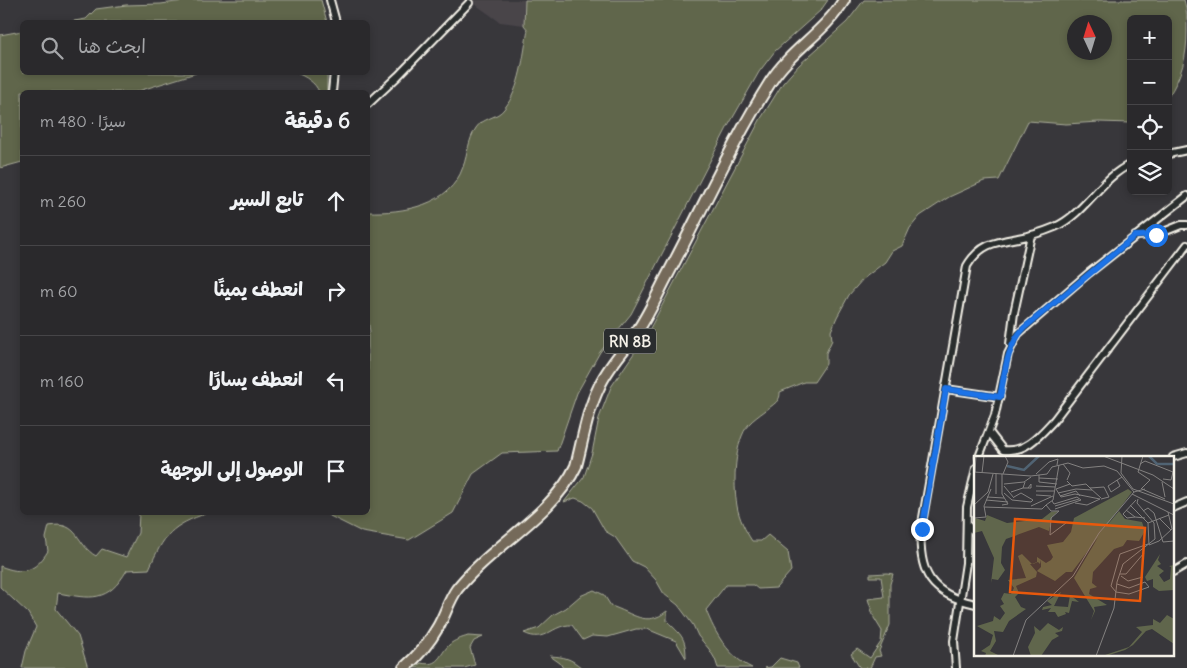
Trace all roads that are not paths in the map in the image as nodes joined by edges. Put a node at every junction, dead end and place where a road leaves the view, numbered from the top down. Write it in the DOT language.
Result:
graph roads {
  1 [pos="330,0"];
  2 [pos="844,0"];
  3 [pos="469,3"];
  4 [pos="335,20"];
  5 [pos="334,75"];
  6 [pos="332,90"];
  7 [pos="370,102"];
  8 [pos="1187,150"];
  9 [pos="1172,153"];
  10 [pos="1127,166"];
  11 [pos="1187,196"];
  12 [pos="1187,226"];
  13 [pos="1032,235"];
  14 [pos="1135,236"];
  15 [pos="1187,245"];
  16 [pos="1008,354"];
  17 [pos="946,389"];
  18 [pos="1000,397"];
  19 [pos="989,432"];
  20 [pos="1004,453"];
  21 [pos="1187,453"];
  22 [pos="979,456"];
  23 [pos="1174,457"];
  24 [pos="974,477"];
  25 [pos="1187,502"];
  26 [pos="1174,508"];
  27 [pos="967,525"];
  28 [pos="974,531"];
  29 [pos="1187,564"];
  30 [pos="1174,571"];
  31 [pos="961,601"];
  32 [pos="974,604"];
  33 [pos="404,668"];
  34 [pos="956,668"];
  1 -- 4 [label="street"];
  2 -- 33 [label="main road, RN 8B"];
  3 -- 7 [label="street"];
  5 -- 6 [label="street"];
  8 -- 9 [label="street"];
  10 -- 13 [label="street"];
  11 -- 14 [label="street"];
  12 -- 14 [label="street"];
  13 -- 16 [label="street"];
  13 -- 17 [label="street"];
  14 -- 16 [label="street"];
  15 -- 20 [label="street"];
  16 -- 18 [label="street"];
  17 -- 18 [label="street"];
  17 -- 31 [label="street"];
  18 -- 19 [label="street"];
  19 -- 20 [label="street"];
  19 -- 22 [label="street"];
  21 -- 23 [label="street"];
  24 -- 27 [label="street"];
  25 -- 26 [label="street"];
  27 -- 28 [label="street"];
  27 -- 31 [label="street"];
  29 -- 30 [label="street"];
  31 -- 32 [label="street"];
  31 -- 34 [label="street"];
}
